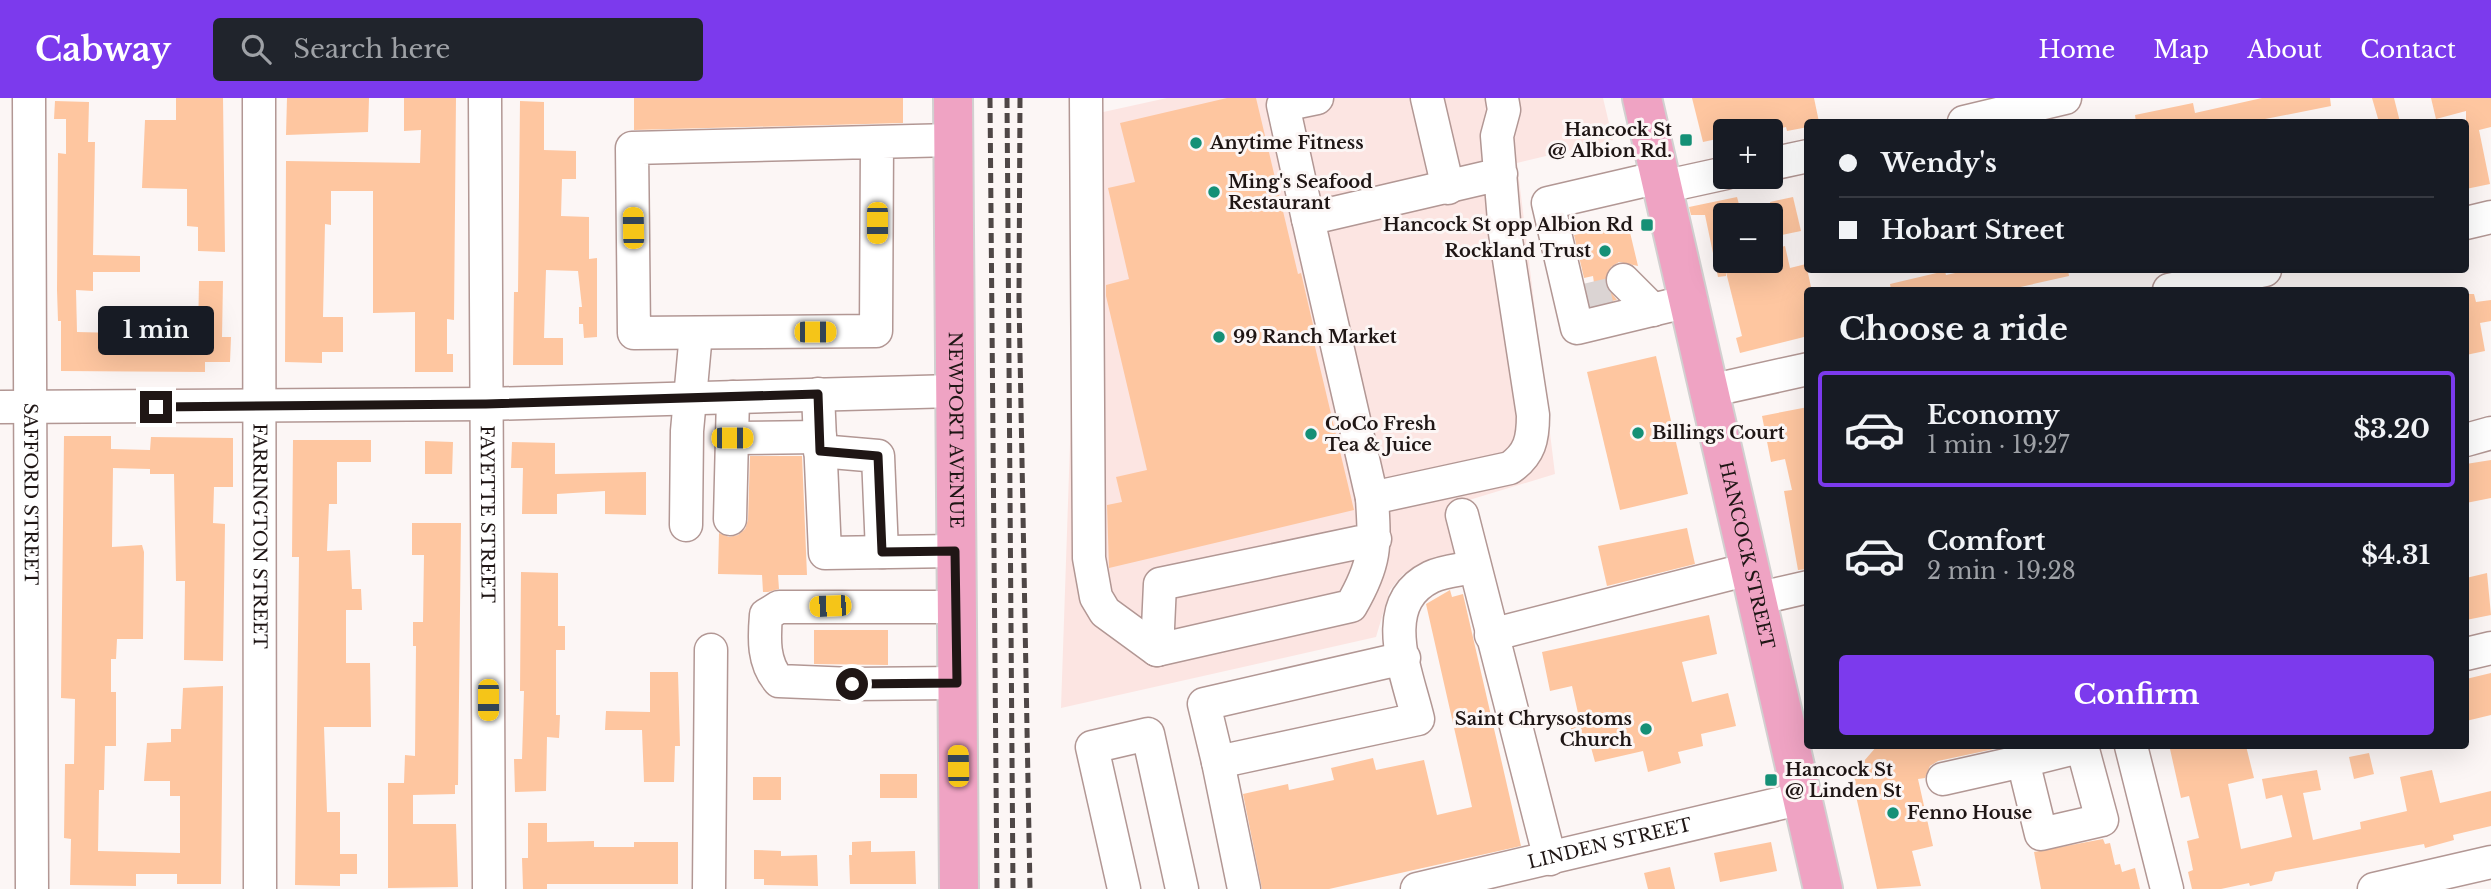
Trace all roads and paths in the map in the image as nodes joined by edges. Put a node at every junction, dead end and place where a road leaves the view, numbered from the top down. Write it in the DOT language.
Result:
graph roads {
  1 [pos="29,98"];
  2 [pos="259,98"];
  3 [pos="485,98"];
  4 [pos="953,98"];
  5 [pos="1086,98"];
  6 [pos="1317,98"];
  7 [pos="1427,98"];
  8 [pos="1480,98"];
  9 [pos="1502,98"];
  10 [pos="1642,98"];
  11 [pos="2065,98"];
  12 [pos="1977,119"];
  13 [pos="1497,136"];
  14 [pos="953,140"];
  15 [pos="877,142"];
  16 [pos="1804,157"];
  17 [pos="1783,161"];
  18 [pos="1501,174"];
  19 [pos="1713,175"];
  20 [pos="1661,182"];
  21 [pos="1448,188"];
  22 [pos="1552,202"];
  23 [pos="2491,217"];
  24 [pos="1308,219"];
  25 [pos="2469,222"];
  26 [pos="2251,273"];
  27 [pos="1625,285"];
  28 [pos="2183,287"];
  29 [pos="1580,301"];
  30 [pos="1671,305"];
  31 [pos="696,333"];
  32 [pos="1804,370"];
  33 [pos="954,391"];
  34 [pos="1709,391"];
  35 [pos="818,394"];
  36 [pos="733,397"];
  37 [pos="692,398"];
  38 [pos="486,404"];
  39 [pos="259,406"];
  40 [pos="14,407"];
  41 [pos="2491,433"];
  42 [pos="732,438"];
  43 [pos="2469,439"];
  44 [pos="820,444"];
  45 [pos="1372,498"];
  46 [pos="1462,515"];
  47 [pos="730,519"];
  48 [pos="686,525"];
  49 [pos="1375,539"];
  50 [pos="955,551"];
  51 [pos="882,552"];
  52 [pos="1473,567"];
  53 [pos="1752,584"];
  54 [pos="1804,587"];
  55 [pos="956,607"];
  56 [pos="1491,635"];
  57 [pos="2491,648"];
  58 [pos="711,650"];
  59 [pos="1157,650"];
  60 [pos="2469,653"];
  61 [pos="1404,658"];
  62 [pos="957,683"];
  63 [pos="1799,730"];
  64 [pos="2071,749"];
  65 [pos="2084,749"];
  66 [pos="2132,749"];
  67 [pos="2022,761"];
  68 [pos="1218,762"];
  69 [pos="1943,779"];
  70 [pos="1803,798"];
  71 [pos="1550,859"];
  72 [pos="2491,862"];
  73 [pos="1447,885"];
  74 [pos="32,889"];
  75 [pos="260,889"];
  76 [pos="489,889"];
  77 [pos="709,889"];
  78 [pos="959,889"];
  79 [pos="1124,889"];
  80 [pos="1182,889"];
  81 [pos="1244,889"];
  82 [pos="1417,889"];
  83 [pos="1823,889"];
  84 [pos="2167,889"];
  85 [pos="2374,889"];
  1 -- 40 [label="street, SAFFORD STREET"];
  2 -- 39 [label="street, FARRINGTON STREET"];
  3 -- 38 [label="street, FAYETTE STREET"];
  4 -- 14 [label="main road, NEWPORT AVENUE"];
  5 -- 59 [label="street"];
  6 -- 24 [label="street"];
  7 -- 21 [label="street"];
  8 -- 13 [label="street"];
  9 -- 13 [label="street"];
  10 -- 20 [label="main road, HANCOCK STREET"];
  11 -- 12 [label="street"];
  13 -- 18 [label="street"];
  14 -- 15 [label="street"];
  14 -- 33 [label="main road, NEWPORT AVENUE"];
  15 -- 31 [label="street"];
  15 -- 31 [label="street"];
  16 -- 17 [label="street"];
  18 -- 21 [label="street"];
  18 -- 45 [label="street"];
  19 -- 20 [label="street"];
  20 -- 22 [label="street"];
  20 -- 30 [label="main road, HANCOCK STREET"];
  21 -- 24 [label="street"];
  22 -- 29 [label="street"];
  22 -- 30 [label="street"];
  23 -- 25 [label="street"];
  24 -- 45 [label="street"];
  26 -- 28 [label="street"];
  27 -- 30 [label="street"];
  30 -- 34 [label="main road, HANCOCK STREET"];
  31 -- 37 [label="street"];
  32 -- 34 [label="street"];
  33 -- 35 [label="street"];
  33 -- 50 [label="main road, NEWPORT AVENUE"];
  34 -- 53 [label="main road, HANCOCK STREET"];
  35 -- 36 [label="street"];
  35 -- 44 [label="street"];
  36 -- 37 [label="street"];
  36 -- 42 [label="street"];
  37 -- 38 [label="street"];
  37 -- 48 [label="street"];
  38 -- 39 [label="street"];
  38 -- 76 [label="street, FAYETTE STREET"];
  39 -- 40 [label="street"];
  39 -- 75 [label="street, FARRINGTON STREET"];
  40 -- 74 [label="street, SAFFORD STREET"];
  41 -- 43 [label="street"];
  42 -- 44 [label="street"];
  42 -- 47 [label="street"];
  44 -- 51 [label="street"];
  44 -- 51 [label="street"];
  45 -- 49 [label="street"];
  46 -- 52 [label="street"];
  49 -- 59 [label="street"];
  49 -- 59 [label="street"];
  50 -- 51 [label="street"];
  50 -- 55 [label="main road, NEWPORT AVENUE"];
  52 -- 56 [label="street"];
  52 -- 61 [label="street"];
  53 -- 54 [label="street"];
  53 -- 56 [label="street"];
  53 -- 63 [label="main road, HANCOCK STREET"];
  55 -- 62 [label="main road, NEWPORT AVENUE"];
  55 -- 62 [label="street"];
  56 -- 71 [label="street"];
  57 -- 60 [label="street"];
  58 -- 77 [label="street"];
  61 -- 68 [label="street"];
  61 -- 68 [label="street"];
  62 -- 78 [label="main road, NEWPORT AVENUE"];
  63 -- 70 [label="main road, HANCOCK STREET"];
  64 -- 67 [label="street"];
  65 -- 67 [label="street"];
  66 -- 84 [label="street"];
  67 -- 69 [label="street"];
  68 -- 81 [label="street"];
  70 -- 71 [label="street, LINDEN STREET"];
  70 -- 83 [label="main road, HANCOCK STREET"];
  71 -- 73 [label="street, LINDEN STREET"];
  72 -- 85 [label="street"];
  73 -- 82 [label="street, LINDEN STREET"];
  79 -- 80 [label="street"];
}
